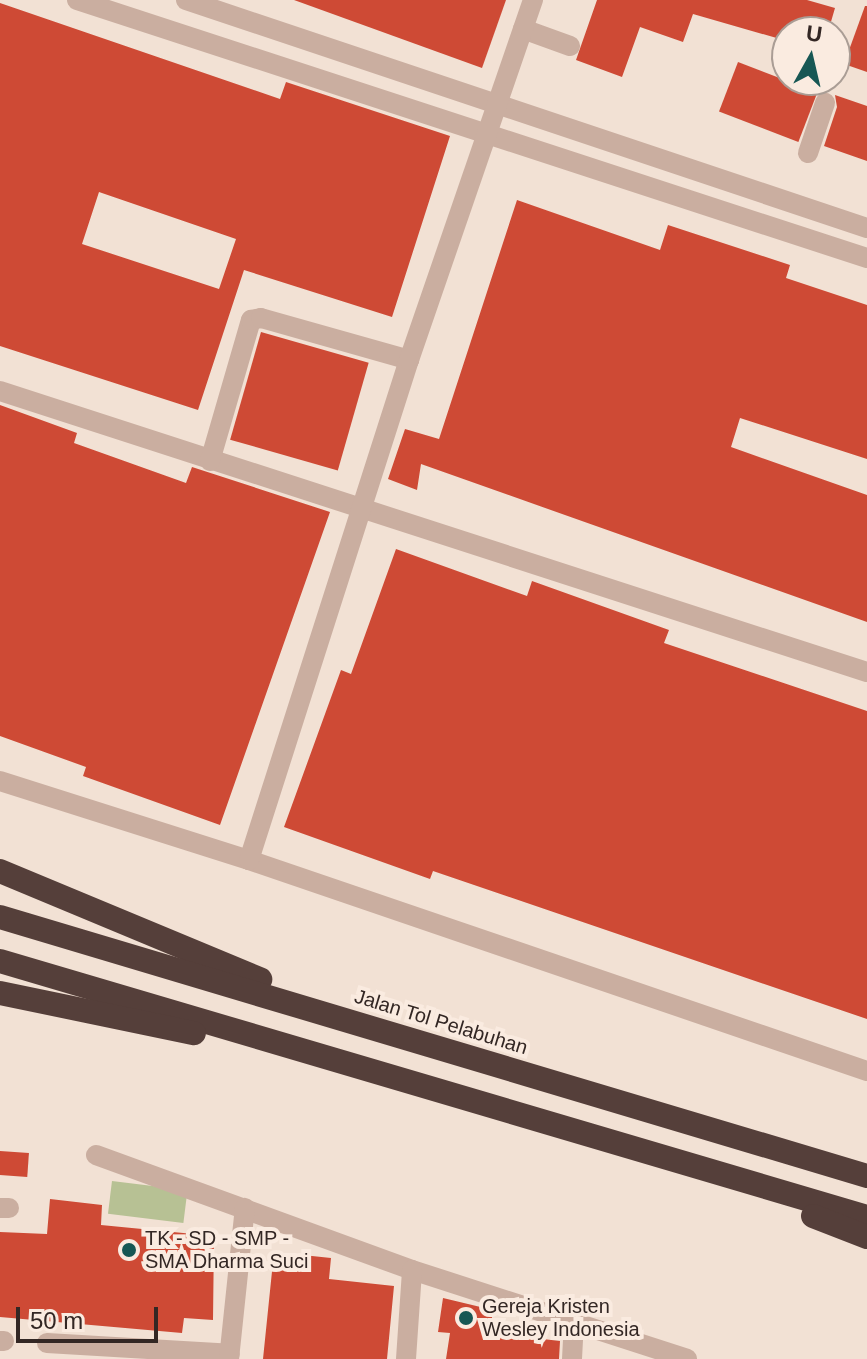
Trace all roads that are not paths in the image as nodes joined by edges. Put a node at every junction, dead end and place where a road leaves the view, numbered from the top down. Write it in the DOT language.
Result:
graph roads {
  1 [pos="77,0"];
  2 [pos="186,0"];
  3 [pos="533,0"];
  4 [pos="523,29"];
  5 [pos="570,46"];
  6 [pos="497,103"];
  7 [pos="825,103"];
  8 [pos="487,132"];
  9 [pos="808,153"];
  10 [pos="867,228"];
  11 [pos="867,258"];
  12 [pos="409,360"];
  13 [pos="0,391"];
  14 [pos="210,461"];
  15 [pos="362,510"];
  16 [pos="867,672"];
  17 [pos="0,781"];
  18 [pos="249,860"];
  19 [pos="0,871"];
  20 [pos="0,917"];
  21 [pos="0,961"];
  22 [pos="0,993"];
  23 [pos="380,1028"];
  24 [pos="303,1052"];
  25 [pos="867,1071"];
  26 [pos="722,1135"];
  27 [pos="96,1155"];
  28 [pos="669,1159"];
  29 [pos="867,1159"];
  30 [pos="867,1176"];
  31 [pos="245,1208"];
  32 [pos="867,1217"];
  33 [pos="867,1237"];
  34 [pos="412,1270"];
  35 [pos="574,1322"];
  36 [pos="47,1343"];
  37 [pos="230,1356"];
  38 [pos="406,1359"];
  39 [pos="572,1359"];
  40 [pos="687,1359"];
  1 -- 8 [label="street"];
  2 -- 6 [label="street"];
  3 -- 4 [label="street"];
  4 -- 5 [label="street"];
  4 -- 6 [label="street"];
  6 -- 8 [label="street"];
  6 -- 10 [label="street"];
  7 -- 9 [label="street"];
  8 -- 11 [label="street"];
  8 -- 12 [label="street"];
  12 -- 14 [label="street"];
  12 -- 15 [label="street"];
  13 -- 14 [label="street"];
  14 -- 15 [label="street"];
  15 -- 16 [label="street"];
  15 -- 18 [label="street"];
  17 -- 18 [label="street"];
  18 -- 25 [label="street"];
  19 -- 23 [label="highway"];
  20 -- 23 [label="highway, Jalan Tol Pelabuhan"];
  21 -- 24 [label="highway"];
  22 -- 24 [label="highway"];
  23 -- 26 [label="highway, Jalan Tol Pelabuhan"];
  24 -- 28 [label="highway"];
  26 -- 29 [label="highway"];
  26 -- 30 [label="highway, Jalan Tol Pelabuhan"];
  27 -- 31 [label="street"];
  28 -- 32 [label="highway"];
  28 -- 33 [label="highway"];
  31 -- 34 [label="street"];
  31 -- 37 [label="street"];
  34 -- 35 [label="street"];
  34 -- 38 [label="street"];
  35 -- 39 [label="street"];
  35 -- 40 [label="street"];
  36 -- 37 [label="street"];
}
